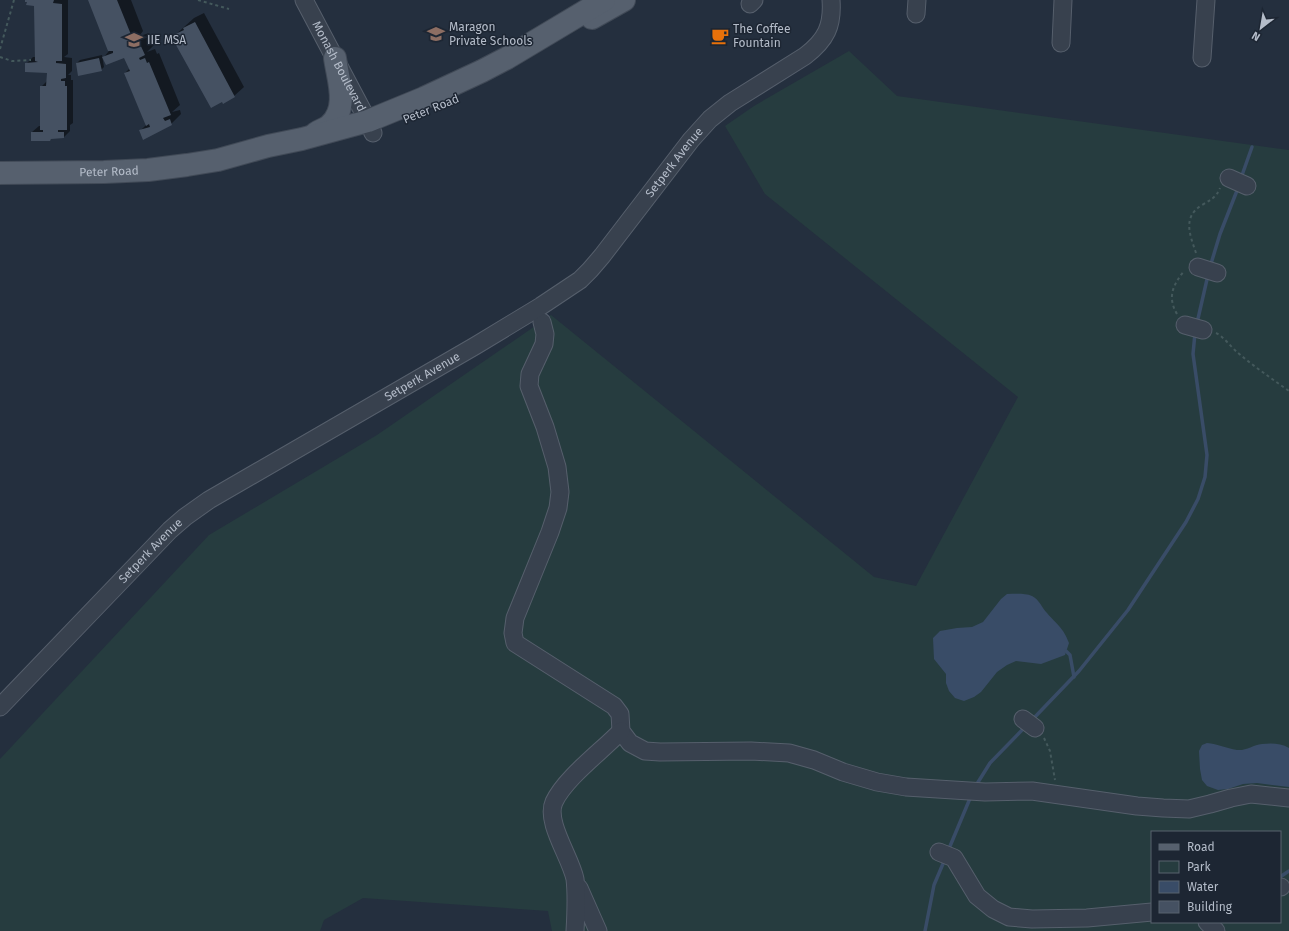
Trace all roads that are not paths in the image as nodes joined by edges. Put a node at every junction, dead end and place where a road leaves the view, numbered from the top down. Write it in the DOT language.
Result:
graph roads {
  1 [pos="304,0"];
  2 [pos="604,0"];
  3 [pos="624,0"];
  4 [pos="831,0"];
  5 [pos="1062,0"];
  6 [pos="1206,0"];
  7 [pos="1061,43"];
  8 [pos="335,58"];
  9 [pos="1202,58"];
  10 [pos="370,127"];
  11 [pos="302,139"];
  12 [pos="218,160"];
  13 [pos="0,173"];
  14 [pos="1200,267"];
  15 [pos="1218,272"];
  16 [pos="542,322"];
  17 [pos="0,707"];
  18 [pos="621,731"];
  19 [pos="1289,798"];
  20 [pos="947,855"];
  21 [pos="574,878"];
  22 [pos="1151,912"];
  23 [pos="1208,923"];
  24 [pos="575,931"];
  25 [pos="598,931"];
  26 [pos="1216,931"];
  1 -- 8 [label="street, Monash Boulevard"];
  2 -- 10 [label="main road, Peter Road"];
  3 -- 10 [label="main road, Peter Road"];
  4 -- 17 [label="street, Setperk Avenue"];
  5 -- 7 [label="street"];
  6 -- 9 [label="street"];
  8 -- 10 [label="street, Monash Boulevard"];
  8 -- 11 [label="main road"];
  10 -- 11 [label="main road, Peter Road"];
  10 -- 12 [label="main road, Peter Road"];
  11 -- 12 [label="main road, Peter Road"];
  12 -- 13 [label="main road, Peter Road"];
  14 -- 15 [label="street"];
  16 -- 18 [label="street"];
  18 -- 19 [label="street"];
  18 -- 21 [label="street"];
  20 -- 22 [label="street"];
  21 -- 24 [label="street"];
  21 -- 25 [label="street"];
  23 -- 26 [label="street"];
}
